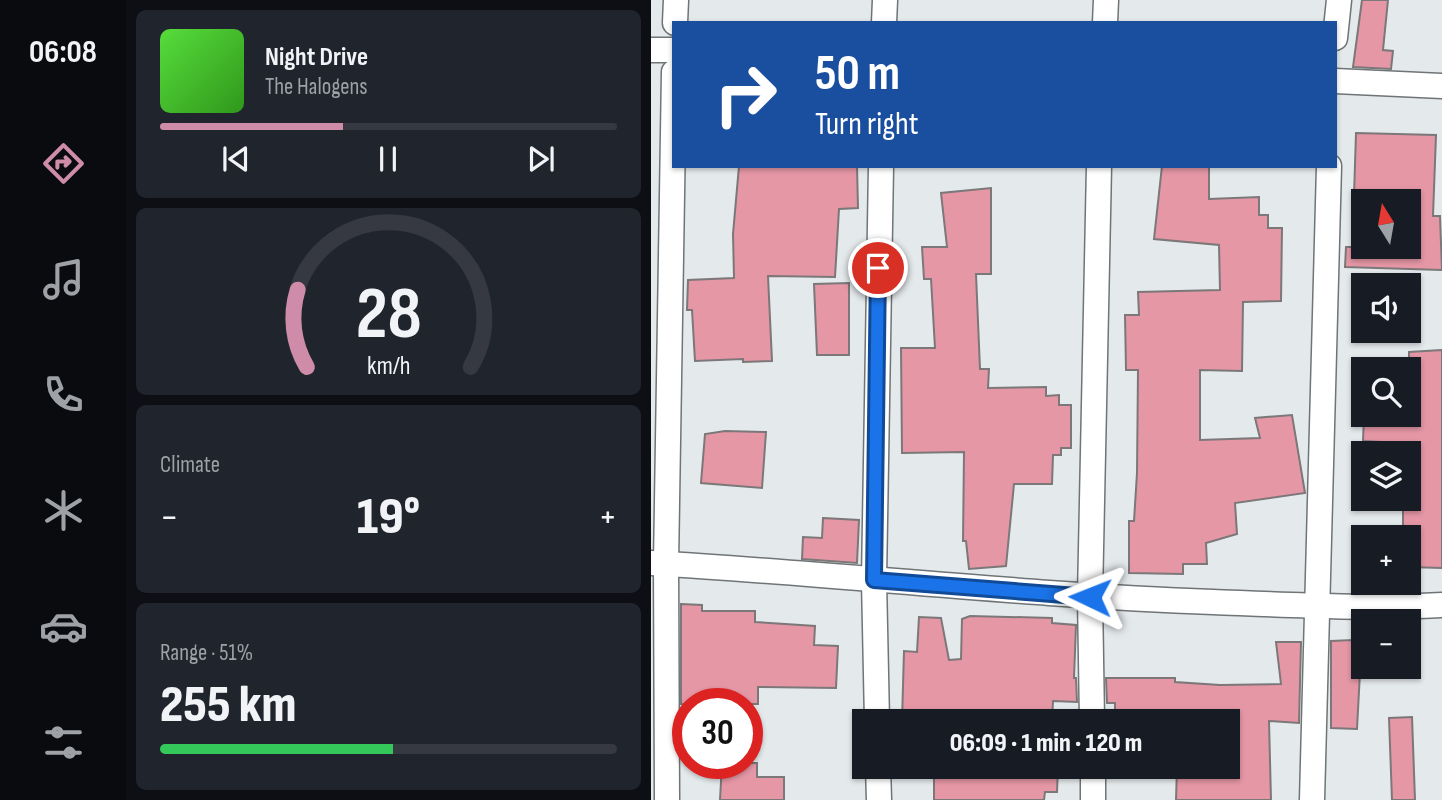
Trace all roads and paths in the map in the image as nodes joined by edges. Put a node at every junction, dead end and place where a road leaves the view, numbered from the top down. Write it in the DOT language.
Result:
graph roads {
  1 [pos="676,0"];
  2 [pos="885,0"];
  3 [pos="1106,0"];
  4 [pos="1339,0"];
  5 [pos="675,21"];
  6 [pos="884,21"];
  7 [pos="1105,21"];
  8 [pos="1337,21"];
  9 [pos="651,50"];
  10 [pos="672,50"];
  11 [pos="1337,81"];
  12 [pos="1442,86"];
  13 [pos="672,137"];
  14 [pos="881,168"];
  15 [pos="1099,168"];
  16 [pos="1328,168"];
  17 [pos="659,563"];
  18 [pos="874,580"];
  19 [pos="1090,597"];
  20 [pos="1442,605"];
  21 [pos="1315,606"];
  22 [pos="877,709"];
  23 [pos="1092,709"];
  24 [pos="878,779"];
  25 [pos="1093,779"];
  26 [pos="667,800"];
  27 [pos="879,800"];
  28 [pos="1093,800"];
  29 [pos="1312,800"];
  1 -- 5 [label="street"];
  2 -- 6 [label="street"];
  3 -- 7 [label="street"];
  4 -- 8 [label="street"];
  9 -- 10 [label="street"];
  11 -- 12 [label="street"];
  13 -- 17 [label="street"];
  14 -- 18 [label="street"];
  15 -- 19 [label="street"];
  16 -- 21 [label="street"];
  17 -- 18 [label="street"];
  17 -- 26 [label="street"];
  18 -- 19 [label="street"];
  18 -- 22 [label="street"];
  19 -- 21 [label="street"];
  19 -- 23 [label="street"];
  20 -- 21 [label="street"];
  21 -- 29 [label="street"];
  24 -- 27 [label="street"];
  25 -- 28 [label="street"];
}
